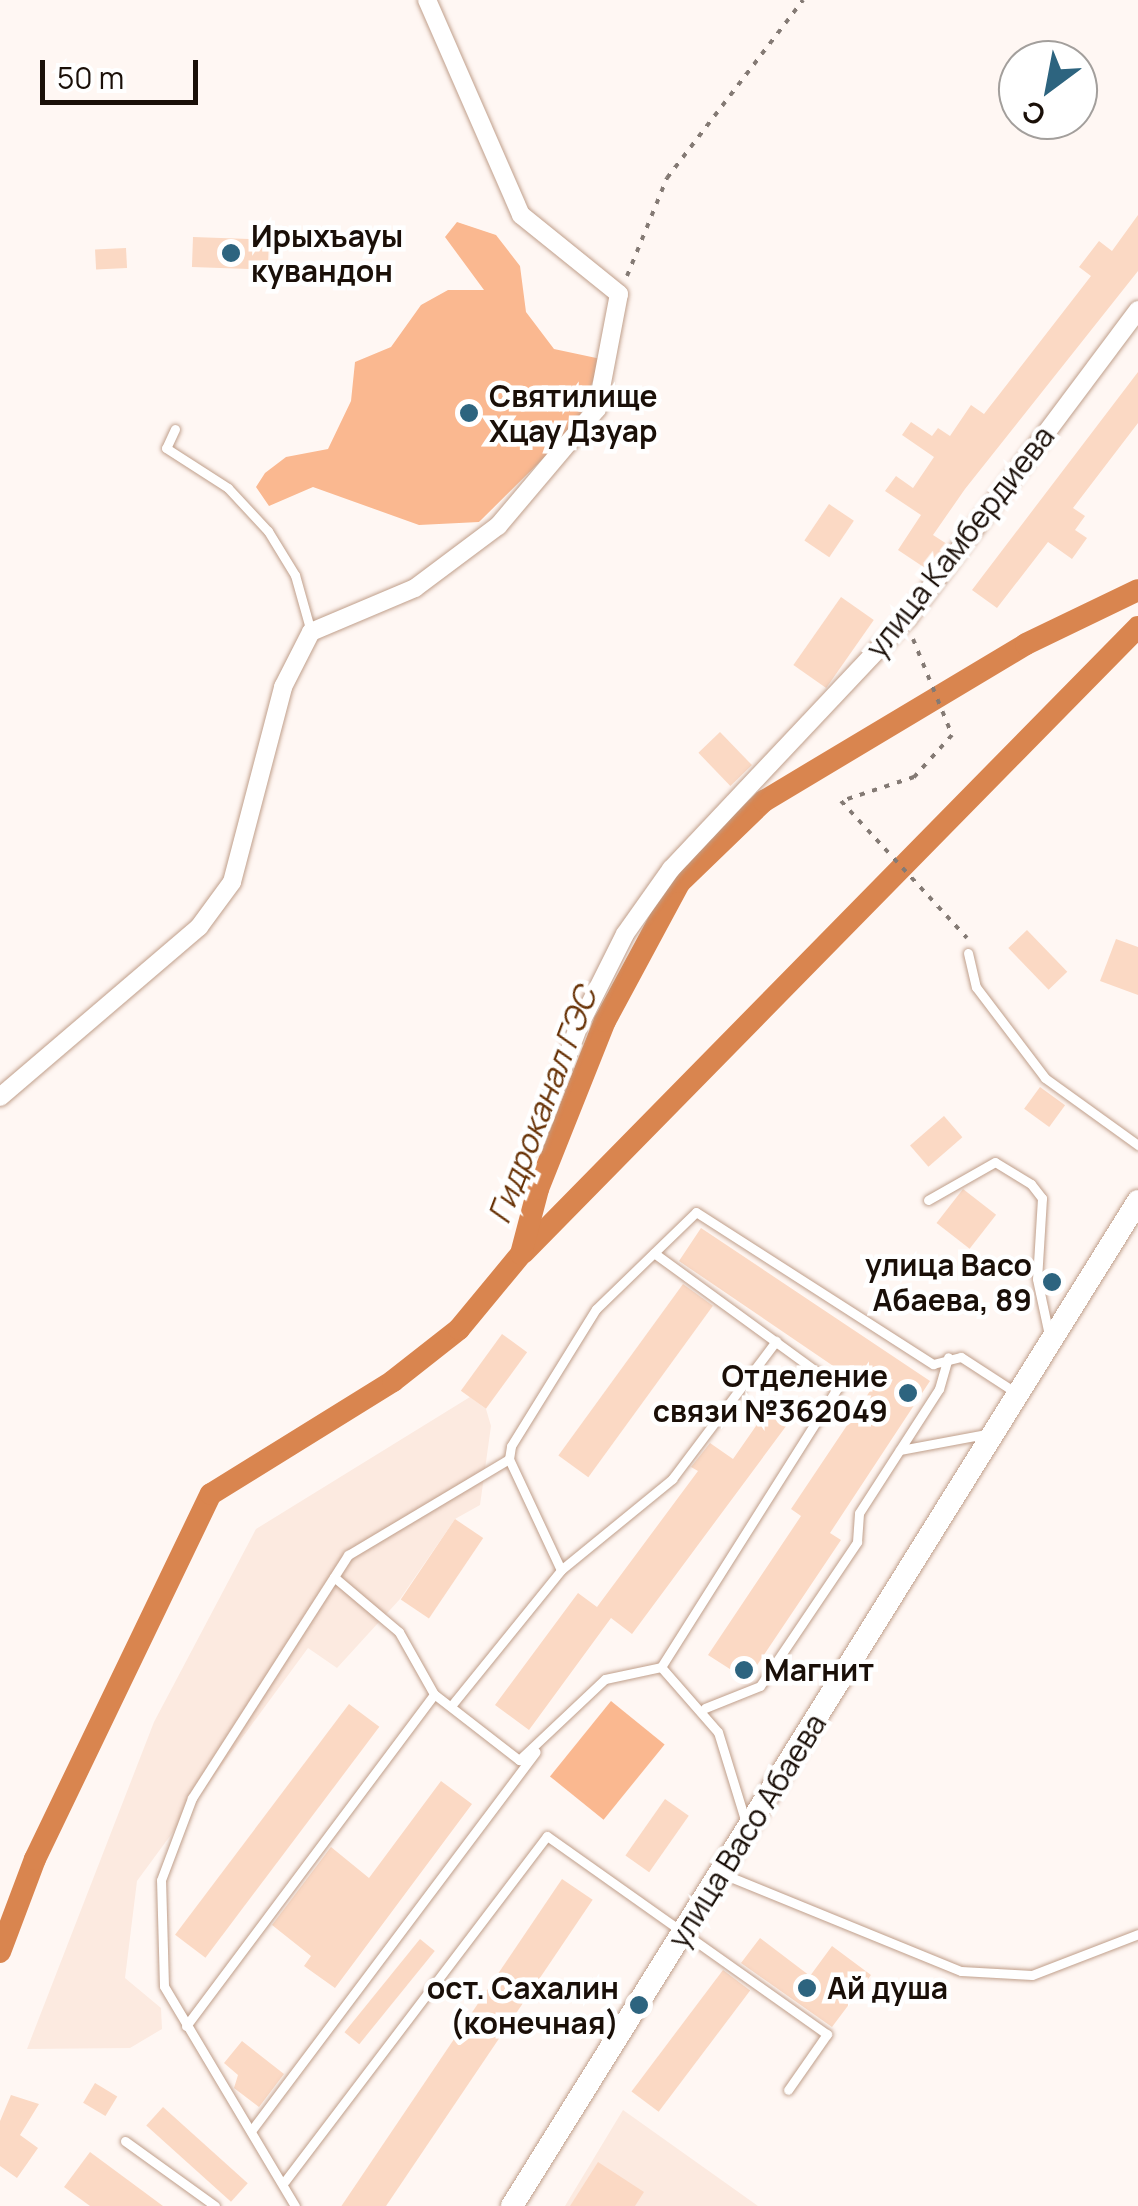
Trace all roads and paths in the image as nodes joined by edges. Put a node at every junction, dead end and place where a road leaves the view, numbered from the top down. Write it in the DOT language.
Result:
graph roads {
  1 [pos="427,0"];
  2 [pos="803,0"];
  3 [pos="620,294"];
  4 [pos="1138,310"];
  5 [pos="175,429"];
  6 [pos="907,619"];
  7 [pos="311,632"];
  8 [pos="968,953"];
  9 [pos="0,1097"];
  10 [pos="534,1145"];
  11 [pos="1138,1145"];
  12 [pos="928,1200"];
  13 [pos="1138,1200"];
  14 [pos="654,1252"];
  15 [pos="776,1342"];
  16 [pos="1052,1343"];
  17 [pos="948,1356"];
  18 [pos="1020,1396"];
  19 [pos="994,1434"];
  20 [pos="900,1450"];
  21 [pos="509,1458"];
  22 [pos="561,1570"];
  23 [pos="334,1577"];
  24 [pos="661,1667"];
  25 [pos="434,1694"];
  26 [pos="451,1706"];
  27 [pos="703,1706"];
  28 [pos="536,1752"];
  29 [pos="748,1830"];
  30 [pos="721,1874"];
  31 [pos="687,1928"];
  32 [pos="1138,1934"];
  33 [pos="186,2026"];
  34 [pos="788,2090"];
  35 [pos="252,2131"];
  36 [pos="125,2140"];
  37 [pos="284,2181"];
  38 [pos="214,2206"];
  39 [pos="295,2206"];
  40 [pos="512,2206"];
  1 -- 3 [label="street"];
  2 -- 3 [label="path"];
  3 -- 7 [label="street"];
  4 -- 6 [label="street, улица Камбердиева"];
  5 -- 7 [label="lane"];
  6 -- 8 [label="path"];
  6 -- 10 [label="street, улица Камбердиева"];
  7 -- 9 [label="street"];
  8 -- 11 [label="lane"];
  12 -- 16 [label="lane"];
  13 -- 16 [label="street, улица Васо Абаева"];
  14 -- 15 [label="lane"];
  14 -- 17 [label="lane"];
  14 -- 21 [label="lane"];
  15 -- 22 [label="lane"];
  15 -- 24 [label="lane"];
  16 -- 18 [label="street, улица Васо Абаева"];
  17 -- 18 [label="lane"];
  17 -- 20 [label="lane"];
  18 -- 19 [label="street, улица Васо Абаева"];
  19 -- 20 [label="lane"];
  19 -- 29 [label="street, улица Васо Абаева"];
  20 -- 27 [label="lane"];
  21 -- 22 [label="lane"];
  21 -- 23 [label="lane"];
  22 -- 26 [label="lane"];
  23 -- 25 [label="lane"];
  23 -- 33 [label="lane"];
  24 -- 27 [label="lane"];
  24 -- 28 [label="lane"];
  25 -- 26 [label="lane"];
  25 -- 33 [label="lane"];
  26 -- 28 [label="lane"];
  27 -- 29 [label="lane"];
  28 -- 35 [label="lane"];
  29 -- 30 [label="street, улица Васо Абаева"];
  30 -- 31 [label="street, улица Васо Абаева"];
  30 -- 32 [label="lane"];
  31 -- 34 [label="lane"];
  31 -- 37 [label="lane"];
  31 -- 40 [label="street, улица Васо Абаева"];
  33 -- 35 [label="lane"];
  35 -- 37 [label="lane"];
  36 -- 38 [label="lane"];
  37 -- 39 [label="lane"];
}
